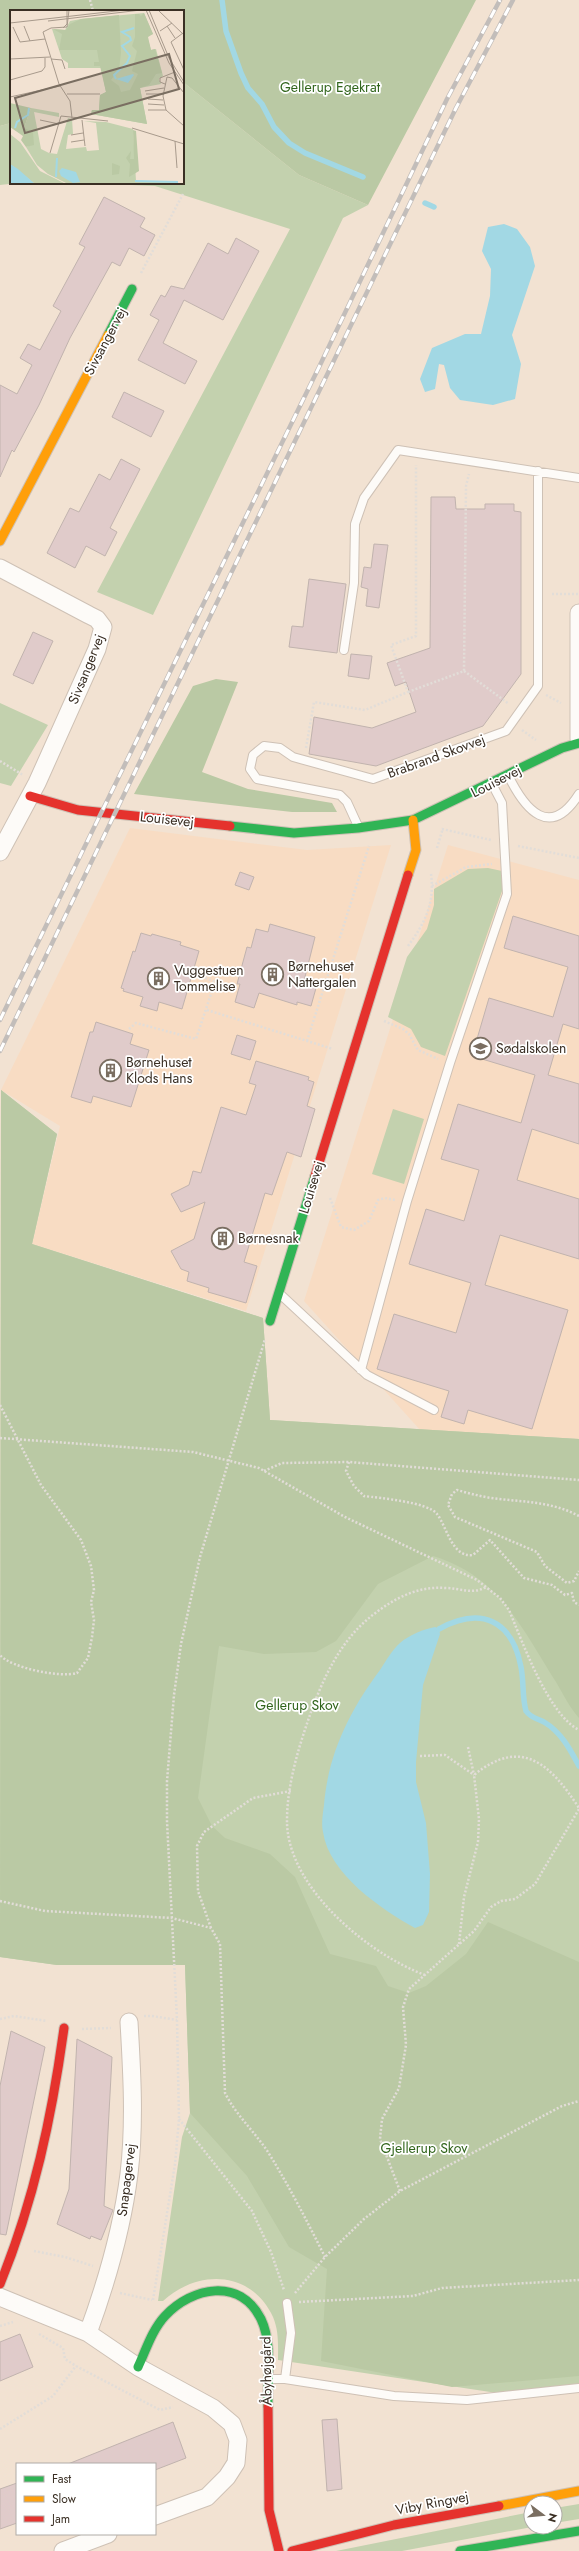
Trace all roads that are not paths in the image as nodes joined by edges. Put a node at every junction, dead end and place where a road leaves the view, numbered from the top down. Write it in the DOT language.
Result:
graph roads {
  1 [pos="132,289"];
  2 [pos="538,471"];
  3 [pos="579,478"];
  4 [pos="0,541"];
  5 [pos="0,568"];
  6 [pos="579,613"];
  7 [pos="344,650"];
  8 [pos="579,739"];
  9 [pos="579,743"];
  10 [pos="508,775"];
  11 [pos="491,783"];
  12 [pos="33,790"];
  13 [pos="579,794"];
  14 [pos="413,820"];
  15 [pos="358,828"];
  16 [pos="0,852"];
  17 [pos="278,1292"];
  18 [pos="270,1320"];
  19 [pos="362,1370"];
  20 [pos="434,1410"];
  21 [pos="129,2022"];
  22 [pos="64,2028"];
  23 [pos="0,2284"];
  24 [pos="0,2297"];
  25 [pos="287,2303"];
  26 [pos="88,2333"];
  27 [pos="138,2367"];
  28 [pos="266,2379"];
  29 [pos="285,2379"];
  30 [pos="579,2388"];
  31 [pos="579,2491"];
  32 [pos="156,2516"];
  33 [pos="579,2531"];
  34 [pos="105,2535"];
  35 [pos="63,2551"];
  36 [pos="279,2551"];
  37 [pos="292,2551"];
  38 [pos="460,2551"];
  1 -- 4 [label="street, Sivsangervej"];
  2 -- 3 [label="lane"];
  2 -- 7 [label="lane"];
  2 -- 15 [label="lane, Brabrand Skovvej"];
  5 -- 12 [label="street, Sivsangervej"];
  6 -- 8 [label="street"];
  9 -- 10 [label="street, Louisevej"];
  10 -- 11 [label="street, Louisevej"];
  10 -- 13 [label="lane"];
  11 -- 14 [label="street, Louisevej"];
  11 -- 19 [label="lane"];
  12 -- 15 [label="street, Louisevej"];
  12 -- 16 [label="street"];
  14 -- 15 [label="street, Louisevej"];
  14 -- 17 [label="street, Louisevej"];
  17 -- 18 [label="street, Louisevej"];
  17 -- 19 [label="lane"];
  19 -- 20 [label="lane"];
  21 -- 26 [label="street, Snapagervej"];
  22 -- 23 [label="street"];
  24 -- 26 [label="street"];
  25 -- 29 [label="lane"];
  26 -- 27 [label="street"];
  27 -- 28 [label="street, Åbyhøjgård"];
  27 -- 32 [label="street"];
  28 -- 29 [label="lane"];
  28 -- 36 [label="street, Åbyhøjgård"];
  29 -- 30 [label="lane"];
  31 -- 37 [label="street, Viby Ringvej"];
  33 -- 38 [label="street"];
  34 -- 35 [label="street"];
}
